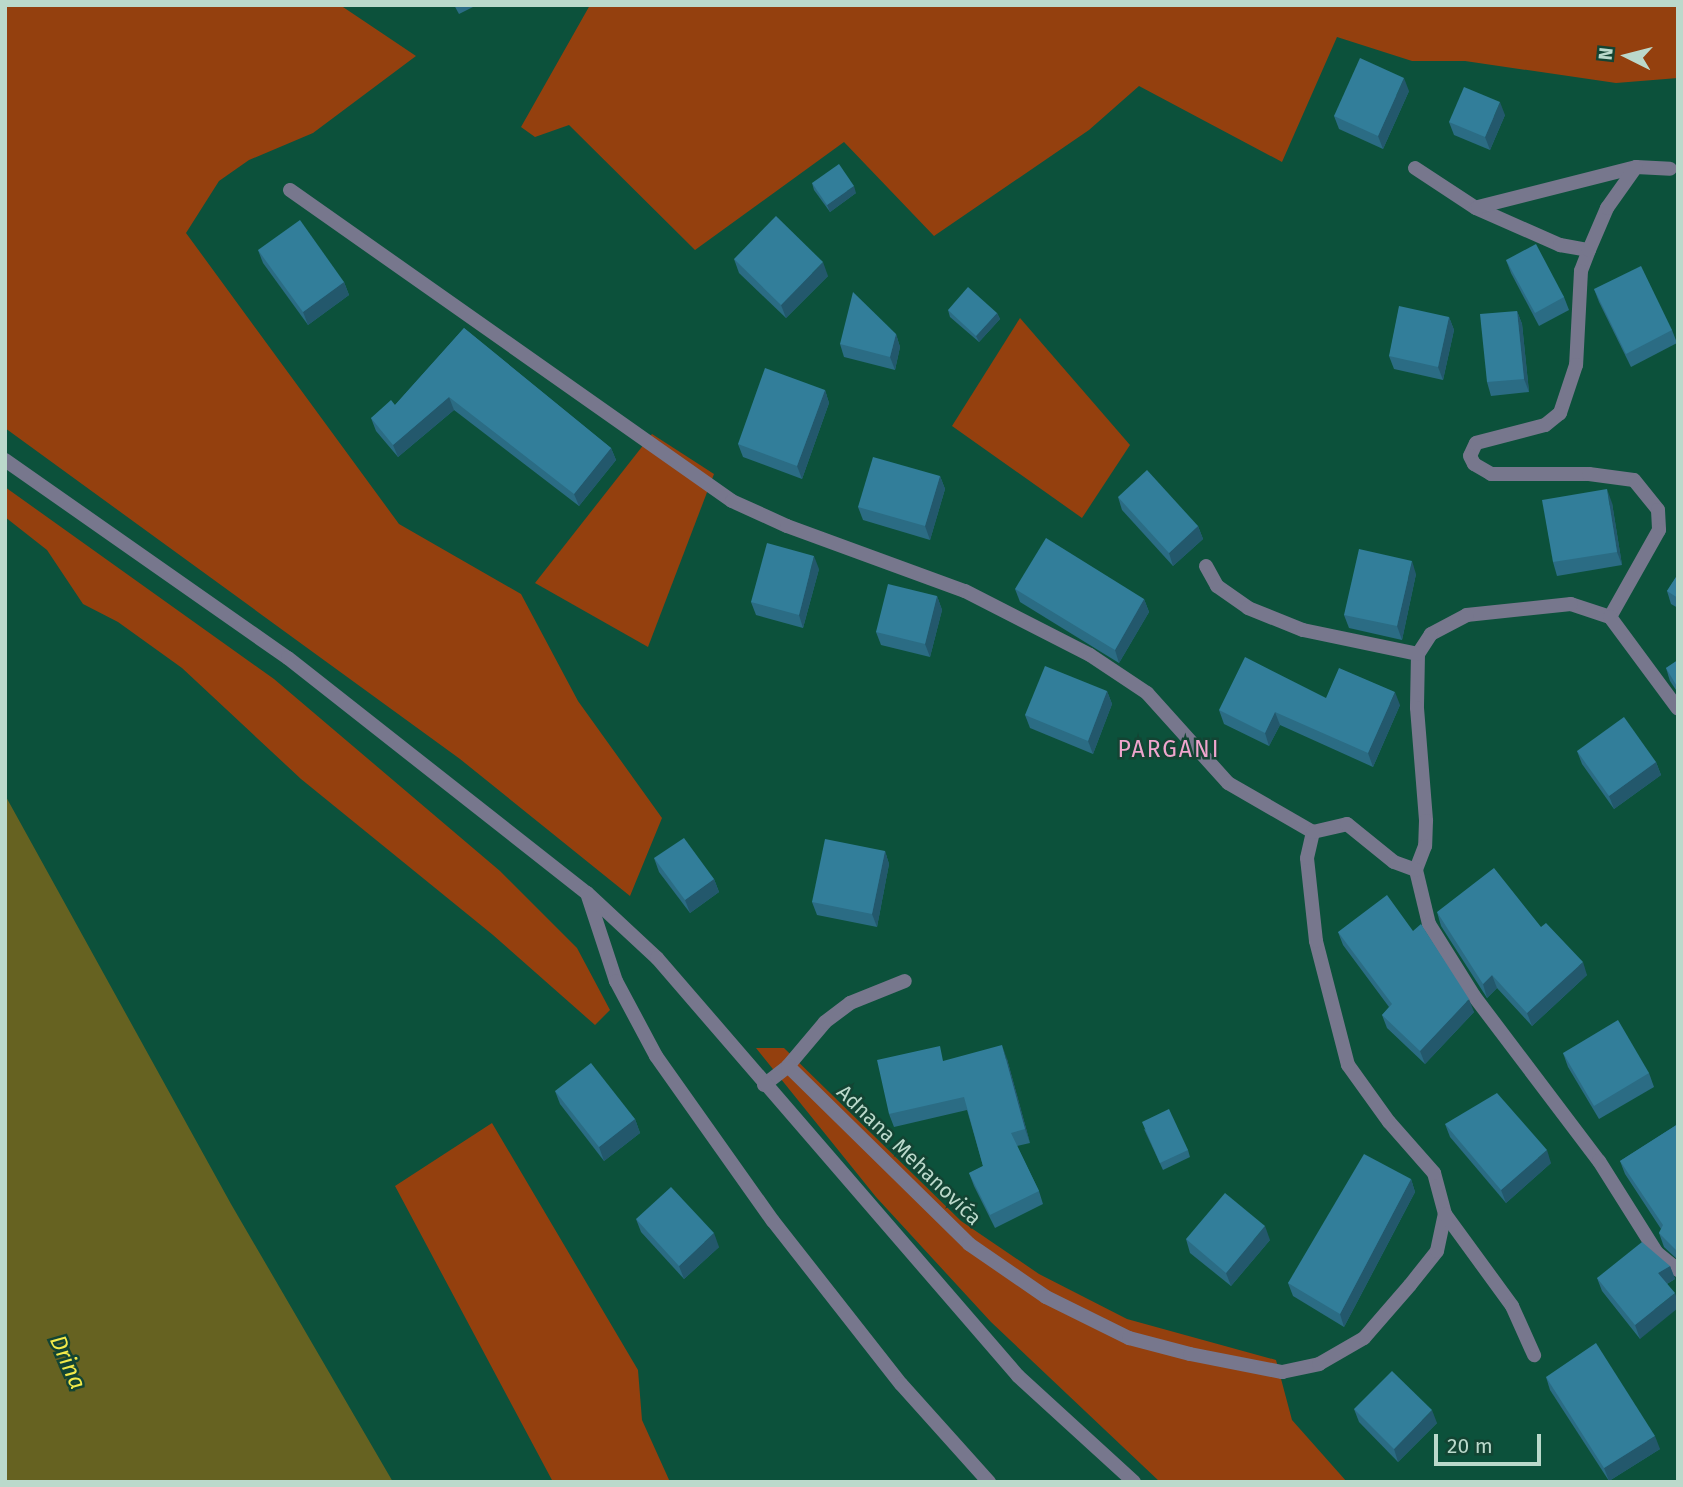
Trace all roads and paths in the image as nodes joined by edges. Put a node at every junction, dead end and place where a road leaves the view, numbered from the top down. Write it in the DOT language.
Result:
graph roads {
  1 [pos="1636,167"];
  2 [pos="1415,168"];
  3 [pos="1670,169"];
  4 [pos="290,190"];
  5 [pos="1476,208"];
  6 [pos="1589,250"];
  7 [pos="5,460"];
  8 [pos="1206,566"];
  9 [pos="1610,617"];
  10 [pos="1418,654"];
  11 [pos="1678,709"];
  12 [pos="1313,832"];
  13 [pos="1416,870"];
  14 [pos="587,893"];
  15 [pos="905,981"];
  16 [pos="788,1066"];
  17 [pos="764,1085"];
  18 [pos="1446,1214"];
  19 [pos="1678,1270"];
  20 [pos="1534,1355"];
  21 [pos="989,1482"];
  22 [pos="1134,1482"];
  1 -- 3 [label="street"];
  1 -- 5 [label="street"];
  1 -- 6 [label="street"];
  2 -- 5 [label="street"];
  4 -- 12 [label="street"];
  5 -- 6 [label="street"];
  6 -- 9 [label="street"];
  7 -- 14 [label="street"];
  8 -- 10 [label="street"];
  9 -- 10 [label="street"];
  9 -- 11 [label="street"];
  10 -- 13 [label="street"];
  12 -- 13 [label="street"];
  12 -- 18 [label="street, Adnana Mehanovića"];
  13 -- 19 [label="street"];
  14 -- 17 [label="street"];
  14 -- 21 [label="street"];
  15 -- 16 [label="street"];
  16 -- 17 [label="street"];
  16 -- 18 [label="street, Adnana Mehanovića"];
  17 -- 22 [label="street"];
  18 -- 20 [label="street"];
}
